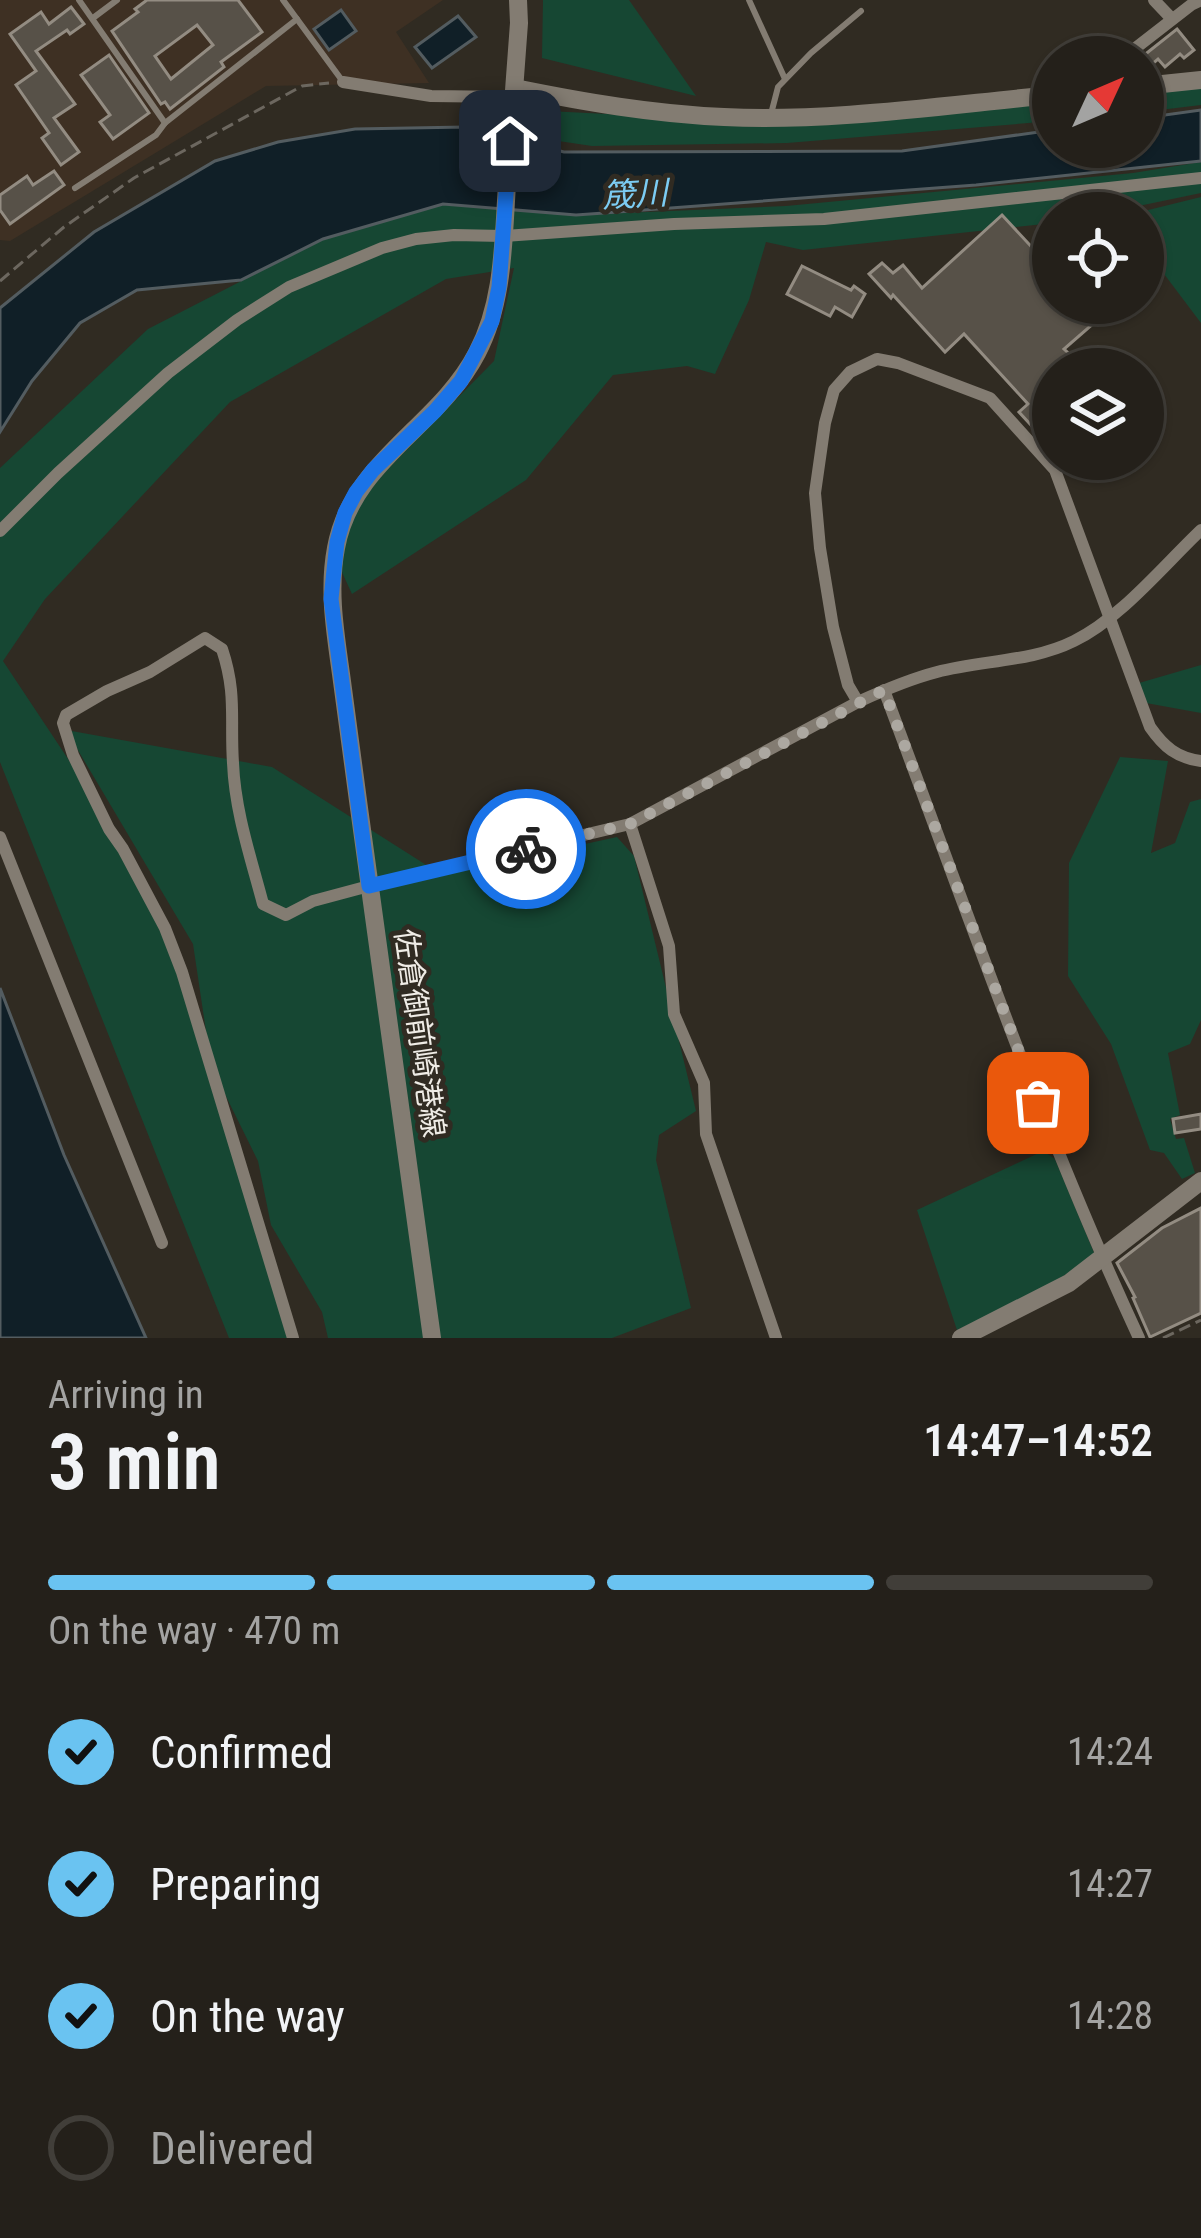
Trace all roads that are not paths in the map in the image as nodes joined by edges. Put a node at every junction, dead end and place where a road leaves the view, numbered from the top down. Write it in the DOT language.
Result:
graph roads {
  1 [pos="79,0"];
  2 [pos="117,0"];
  3 [pos="283,0"];
  4 [pos="518,0"];
  5 [pos="749,0"];
  6 [pos="1154,0"];
  7 [pos="1201,0"];
  8 [pos="861,11"];
  9 [pos="93,18"];
  10 [pos="297,19"];
  11 [pos="1172,19"];
  12 [pos="1151,36"];
  13 [pos="785,79"];
  14 [pos="1201,80"];
  15 [pos="343,82"];
  16 [pos="1164,84"];
  17 [pos="514,92"];
  18 [pos="1032,97"];
  19 [pos="770,117"];
  20 [pos="165,123"];
  21 [pos="1201,178"];
  22 [pos="75,188"];
  23 [pos="503,234"];
  24 [pos="1201,530"];
  25 [pos="0,531"];
  26 [pos="1108,618"];
  27 [pos="884,690"];
  28 [pos="858,702"];
  29 [pos="1201,760"];
  30 [pos="630,824"];
  31 [pos="0,837"];
  32 [pos="369,886"];
  33 [pos="1201,1181"];
  34 [pos="161,1243"];
  35 [pos="1102,1258"];
  36 [pos="292,1338"];
  37 [pos="432,1338"];
  38 [pos="776,1338"];
  39 [pos="961,1338"];
  40 [pos="1139,1338"];
  1 -- 9 [label="lane"];
  2 -- 9 [label="lane"];
  3 -- 10 [label="lane"];
  4 -- 17 [label="main road, 佐倉御前崎港線"];
  5 -- 13 [label="lane"];
  6 -- 11 [label="street"];
  7 -- 11 [label="street"];
  8 -- 13 [label="lane"];
  9 -- 20 [label="lane"];
  10 -- 15 [label="lane"];
  10 -- 20 [label="lane"];
  11 -- 12 [label="street"];
  13 -- 19 [label="lane"];
  14 -- 16 [label="main road"];
  15 -- 17 [label="street"];
  17 -- 19 [label="main road"];
  17 -- 23 [label="main road, 佐倉御前崎港線"];
  18 -- 19 [label="main road"];
  20 -- 22 [label="lane"];
  21 -- 23 [label="street"];
  23 -- 25 [label="street"];
  23 -- 32 [label="main road, 佐倉御前崎港線"];
  24 -- 26 [label="street"];
  26 -- 27 [label="street"];
  26 -- 28 [label="street"];
  26 -- 29 [label="street"];
  27 -- 28 [label="street"];
  27 -- 35 [label="street"];
  28 -- 30 [label="street"];
  30 -- 32 [label="street"];
  30 -- 38 [label="street"];
  31 -- 34 [label="street"];
  32 -- 36 [label="street"];
  32 -- 37 [label="main road, 佐倉御前崎港線"];
  33 -- 35 [label="main road"];
  35 -- 39 [label="main road"];
  35 -- 40 [label="street"];
}
